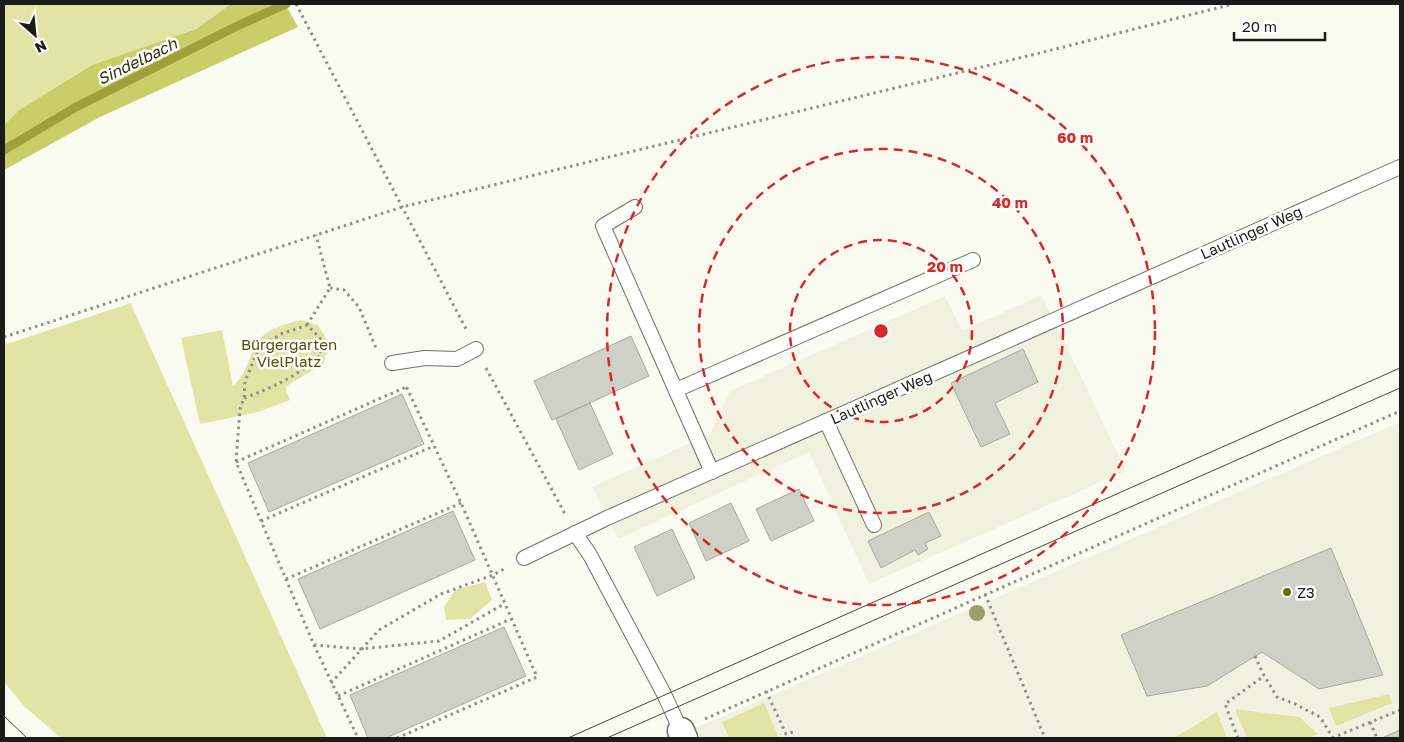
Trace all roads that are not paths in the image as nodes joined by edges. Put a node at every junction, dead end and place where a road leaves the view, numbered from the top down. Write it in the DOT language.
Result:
graph roads {
  1 [pos="1400,166"];
  2 [pos="634,208"];
  3 [pos="973,260"];
  4 [pos="476,349"];
  5 [pos="392,363"];
  6 [pos="676,390"];
  7 [pos="826,421"];
  8 [pos="712,472"];
  9 [pos="874,524"];
  10 [pos="575,533"];
  11 [pos="524,558"];
  12 [pos="682,735"];
  1 -- 7 [label="lane, Lautlinger Weg"];
  2 -- 6 [label="lane"];
  3 -- 6 [label="lane"];
  4 -- 5 [label="lane"];
  6 -- 8 [label="lane"];
  7 -- 8 [label="lane, Lautlinger Weg"];
  7 -- 9 [label="lane"];
  8 -- 10 [label="lane, Lautlinger Weg"];
  10 -- 11 [label="lane, Lautlinger Weg"];
  10 -- 12 [label="lane"];
}
